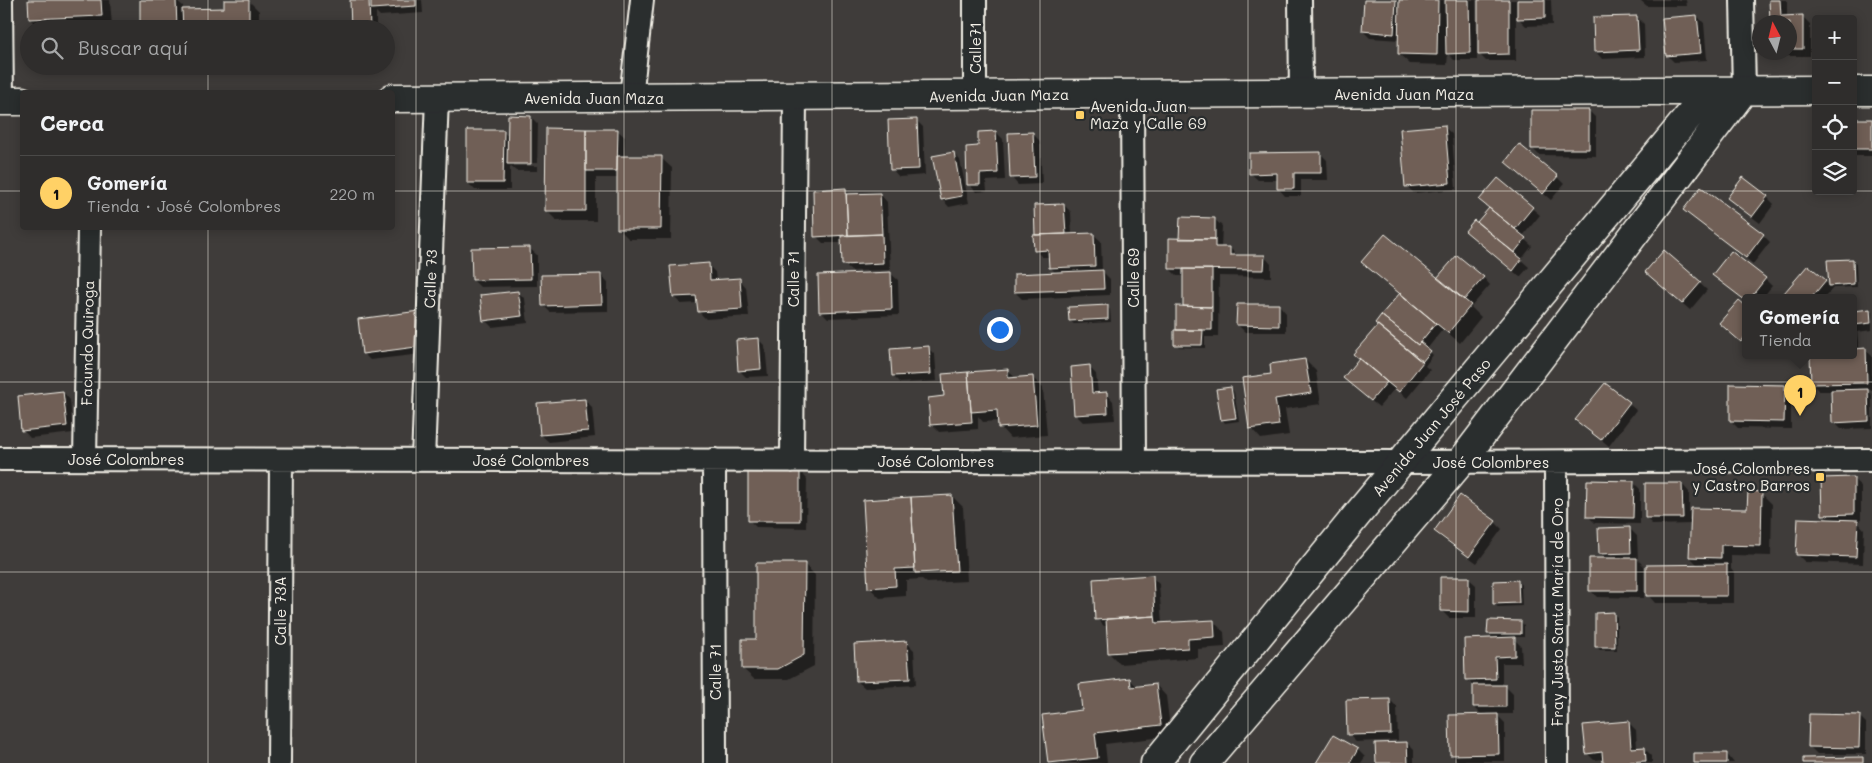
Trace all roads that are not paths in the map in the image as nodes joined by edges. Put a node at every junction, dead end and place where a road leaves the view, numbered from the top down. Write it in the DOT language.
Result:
graph roads {
  1 [pos="1,0"];
  2 [pos="642,0"];
  3 [pos="975,0"];
  4 [pos="1300,0"];
  5 [pos="1742,0"];
  6 [pos="1744,90"];
  7 [pos="1812,90"];
  8 [pos="1857,91"];
  9 [pos="1872,91"];
  10 [pos="1709,92"];
  11 [pos="1132,94"];
  12 [pos="1302,94"];
  13 [pos="975,96"];
  14 [pos="795,97"];
  15 [pos="395,98"];
  16 [pos="437,98"];
  17 [pos="631,98"];
  18 [pos="8,101"];
  19 [pos="89,230"];
  20 [pos="0,459"];
  21 [pos="85,459"];
  22 [pos="281,460"];
  23 [pos="423,460"];
  24 [pos="714,460"];
  25 [pos="1872,460"];
  26 [pos="792,461"];
  27 [pos="1134,462"];
  28 [pos="1402,462"];
  29 [pos="1461,462"];
  30 [pos="1556,462"];
  31 [pos="279,763"];
  32 [pos="715,763"];
  33 [pos="1155,763"];
  34 [pos="1204,763"];
  35 [pos="1557,763"];
  1 -- 18 [label="street"];
  2 -- 17 [label="street"];
  3 -- 13 [label="street, Calle71"];
  4 -- 12 [label="street"];
  5 -- 6 [label="street"];
  6 -- 7 [label="main road, Avenida Juan Maza"];
  6 -- 10 [label="main road, Avenida Juan Maza"];
  6 -- 29 [label="main road"];
  8 -- 9 [label="main road"];
  10 -- 12 [label="main road, Avenida Juan Maza"];
  10 -- 28 [label="main road, Avenida Juan José Paso"];
  11 -- 12 [label="main road, Avenida Juan Maza"];
  11 -- 13 [label="main road, Avenida Juan Maza"];
  11 -- 27 [label="street, Calle 69"];
  13 -- 14 [label="main road, Avenida Juan Maza"];
  14 -- 17 [label="main road, Avenida Juan Maza"];
  14 -- 26 [label="street, Calle 71"];
  15 -- 16 [label="main road, Avenida Juan Maza"];
  16 -- 17 [label="main road, Avenida Juan Maza"];
  16 -- 23 [label="street, Calle 73"];
  19 -- 21 [label="street, Facundo Quiroga"];
  20 -- 21 [label="street, José Colombres"];
  21 -- 22 [label="street, José Colombres"];
  22 -- 23 [label="street, José Colombres"];
  22 -- 31 [label="street, Calle 73A"];
  23 -- 24 [label="street, José Colombres"];
  24 -- 26 [label="street, José Colombres"];
  24 -- 32 [label="street, Calle 71"];
  25 -- 30 [label="street, José Colombres"];
  26 -- 27 [label="street, José Colombres"];
  27 -- 28 [label="street, José Colombres"];
  28 -- 29 [label="street, José Colombres"];
  28 -- 33 [label="main road, Avenida Juan José Paso"];
  29 -- 30 [label="street, José Colombres"];
  29 -- 34 [label="main road"];
  30 -- 35 [label="street, Fray Justo Santa María de Oro"];
}
